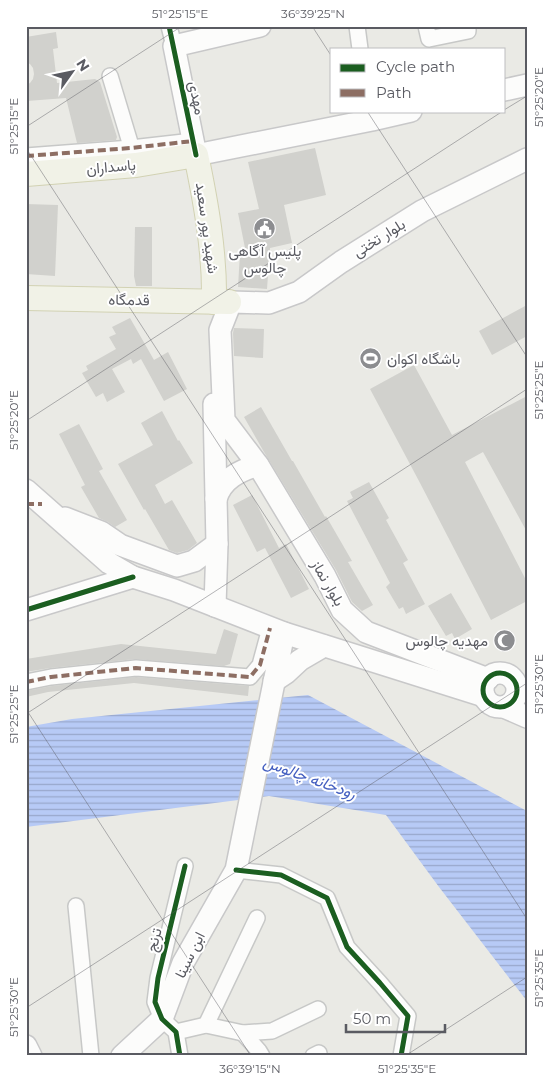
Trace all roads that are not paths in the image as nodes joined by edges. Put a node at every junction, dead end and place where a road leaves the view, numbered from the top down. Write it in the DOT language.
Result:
graph roads {
  1 [pos="260,26"];
  2 [pos="357,26"];
  3 [pos="426,26"];
  4 [pos="468,26"];
  5 [pos="172,36"];
  6 [pos="360,48"];
  7 [pos="110,76"];
  8 [pos="527,85"];
  9 [pos="506,90"];
  10 [pos="403,112"];
  11 [pos="371,116"];
  12 [pos="194,148"];
  13 [pos="26,156"];
  14 [pos="134,156"];
  15 [pos="527,159"];
  16 [pos="26,174"];
  17 [pos="26,298"];
  18 [pos="223,302"];
  19 [pos="258,465"];
  20 [pos="26,490"];
  21 [pos="216,499"];
  22 [pos="40,507"];
  23 [pos="217,544"];
  24 [pos="133,577"];
  25 [pos="215,606"];
  26 [pos="26,610"];
  27 [pos="277,630"];
  28 [pos="324,646"];
  29 [pos="274,681"];
  30 [pos="26,682"];
  31 [pos="486,687"];
  32 [pos="518,690"];
  33 [pos="527,717"];
  34 [pos="184,866"];
  35 [pos="236,870"];
  36 [pos="76,906"];
  37 [pos="257,918"];
  38 [pos="318,1009"];
  39 [pos="206,1025"];
  40 [pos="169,1026"];
  41 [pos="243,1033"];
  42 [pos="26,1046"];
  43 [pos="31,1056"];
  44 [pos="91,1056"];
  45 [pos="122,1056"];
  46 [pos="180,1056"];
  47 [pos="262,1056"];
  48 [pos="401,1056"];
  1 -- 5 [label="main road"];
  2 -- 6 [label="street"];
  3 -- 4 [label="street"];
  5 -- 12 [label="main road, مهدی"];
  7 -- 14 [label="street"];
  8 -- 9 [label="main road"];
  10 -- 11 [label="main road"];
  11 -- 12 [label="main road"];
  12 -- 14 [label="main road, پاسداران"];
  12 -- 18 [label="main road, شهید پور سعید"];
  13 -- 14 [label="street"];
  14 -- 16 [label="main road, پاسداران"];
  15 -- 18 [label="main road, بلوار تختی"];
  17 -- 18 [label="main road, قدمگاه"];
  18 -- 19 [label="main road, بلوار نماز"];
  18 -- 21 [label="main road"];
  19 -- 21 [label="main road"];
  19 -- 31 [label="main road, بلوار نماز"];
  20 -- 22 [label="main road"];
  21 -- 23 [label="main road"];
  22 -- 23 [label="main road"];
  22 -- 24 [label="main road"];
  23 -- 25 [label="main road"];
  24 -- 25 [label="main road"];
  24 -- 26 [label="main road"];
  25 -- 27 [label="main road"];
  27 -- 28 [label="main road"];
  27 -- 29 [label="main road"];
  27 -- 30 [label="street"];
  28 -- 29 [label="main road"];
  28 -- 31 [label="main road"];
  29 -- 35 [label="main road, ابن سینا"];
  31 -- 32 [label="main road"];
  31 -- 32 [label="main road"];
  32 -- 33 [label="main road"];
  34 -- 40 [label="street, ترنج"];
  35 -- 40 [label="main road, ابن سینا"];
  35 -- 48 [label="street"];
  36 -- 44 [label="street"];
  37 -- 39 [label="street"];
  38 -- 41 [label="street"];
  39 -- 40 [label="street"];
  39 -- 41 [label="street"];
  40 -- 45 [label="main road, ابن سینا"];
  40 -- 46 [label="street, ترنج"];
  41 -- 47 [label="street"];
  42 -- 43 [label="main road"];
}
